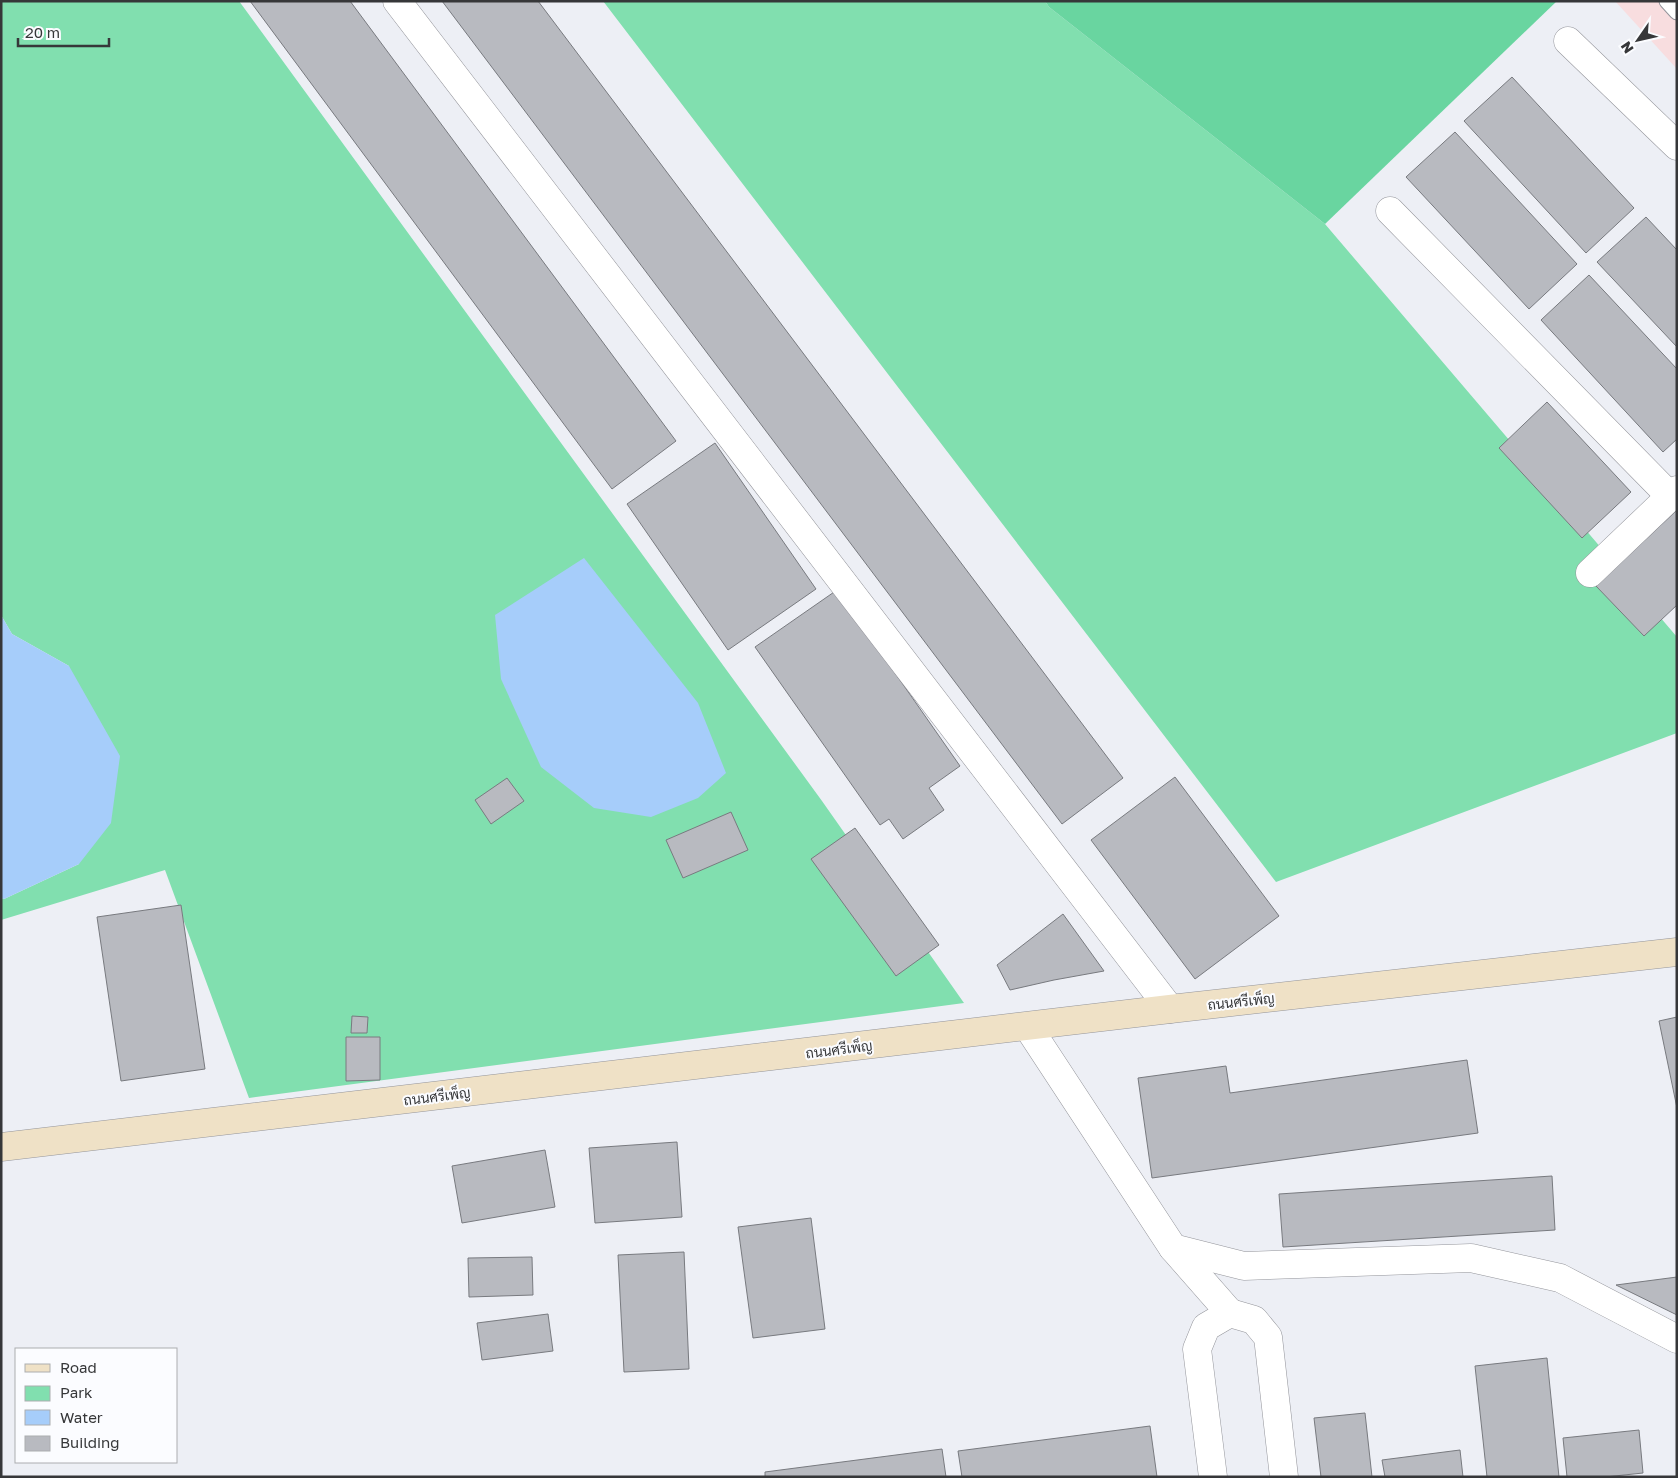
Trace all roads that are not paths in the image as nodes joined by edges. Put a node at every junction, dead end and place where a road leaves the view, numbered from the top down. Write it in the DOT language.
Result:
graph roads {
  1 [pos="397,1"];
  2 [pos="1667,1"];
  3 [pos="1677,12"];
  4 [pos="1568,41"];
  5 [pos="1677,146"];
  6 [pos="1390,211"];
  7 [pos="1673,493"];
  8 [pos="1590,573"];
  9 [pos="1677,952"];
  10 [pos="1170,1009"];
  11 [pos="1028,1026"];
  12 [pos="1,1146"];
  13 [pos="1173,1248"];
  14 [pos="1230,1312"];
  15 [pos="1677,1339"];
  16 [pos="1213,1477"];
  17 [pos="1284,1477"];
  1 -- 10 [label="street"];
  2 -- 3 [label="lane"];
  4 -- 5 [label="street"];
  6 -- 7 [label="street"];
  7 -- 8 [label="street"];
  9 -- 10 [label="main road, ถนนศรีเพ็ญ"];
  10 -- 11 [label="main road, ถนนศรีเพ็ญ"];
  11 -- 12 [label="main road, ถนนศรีเพ็ญ"];
  11 -- 13 [label="street"];
  13 -- 14 [label="street"];
  13 -- 15 [label="street"];
  14 -- 16 [label="street"];
  14 -- 17 [label="street"];
}
